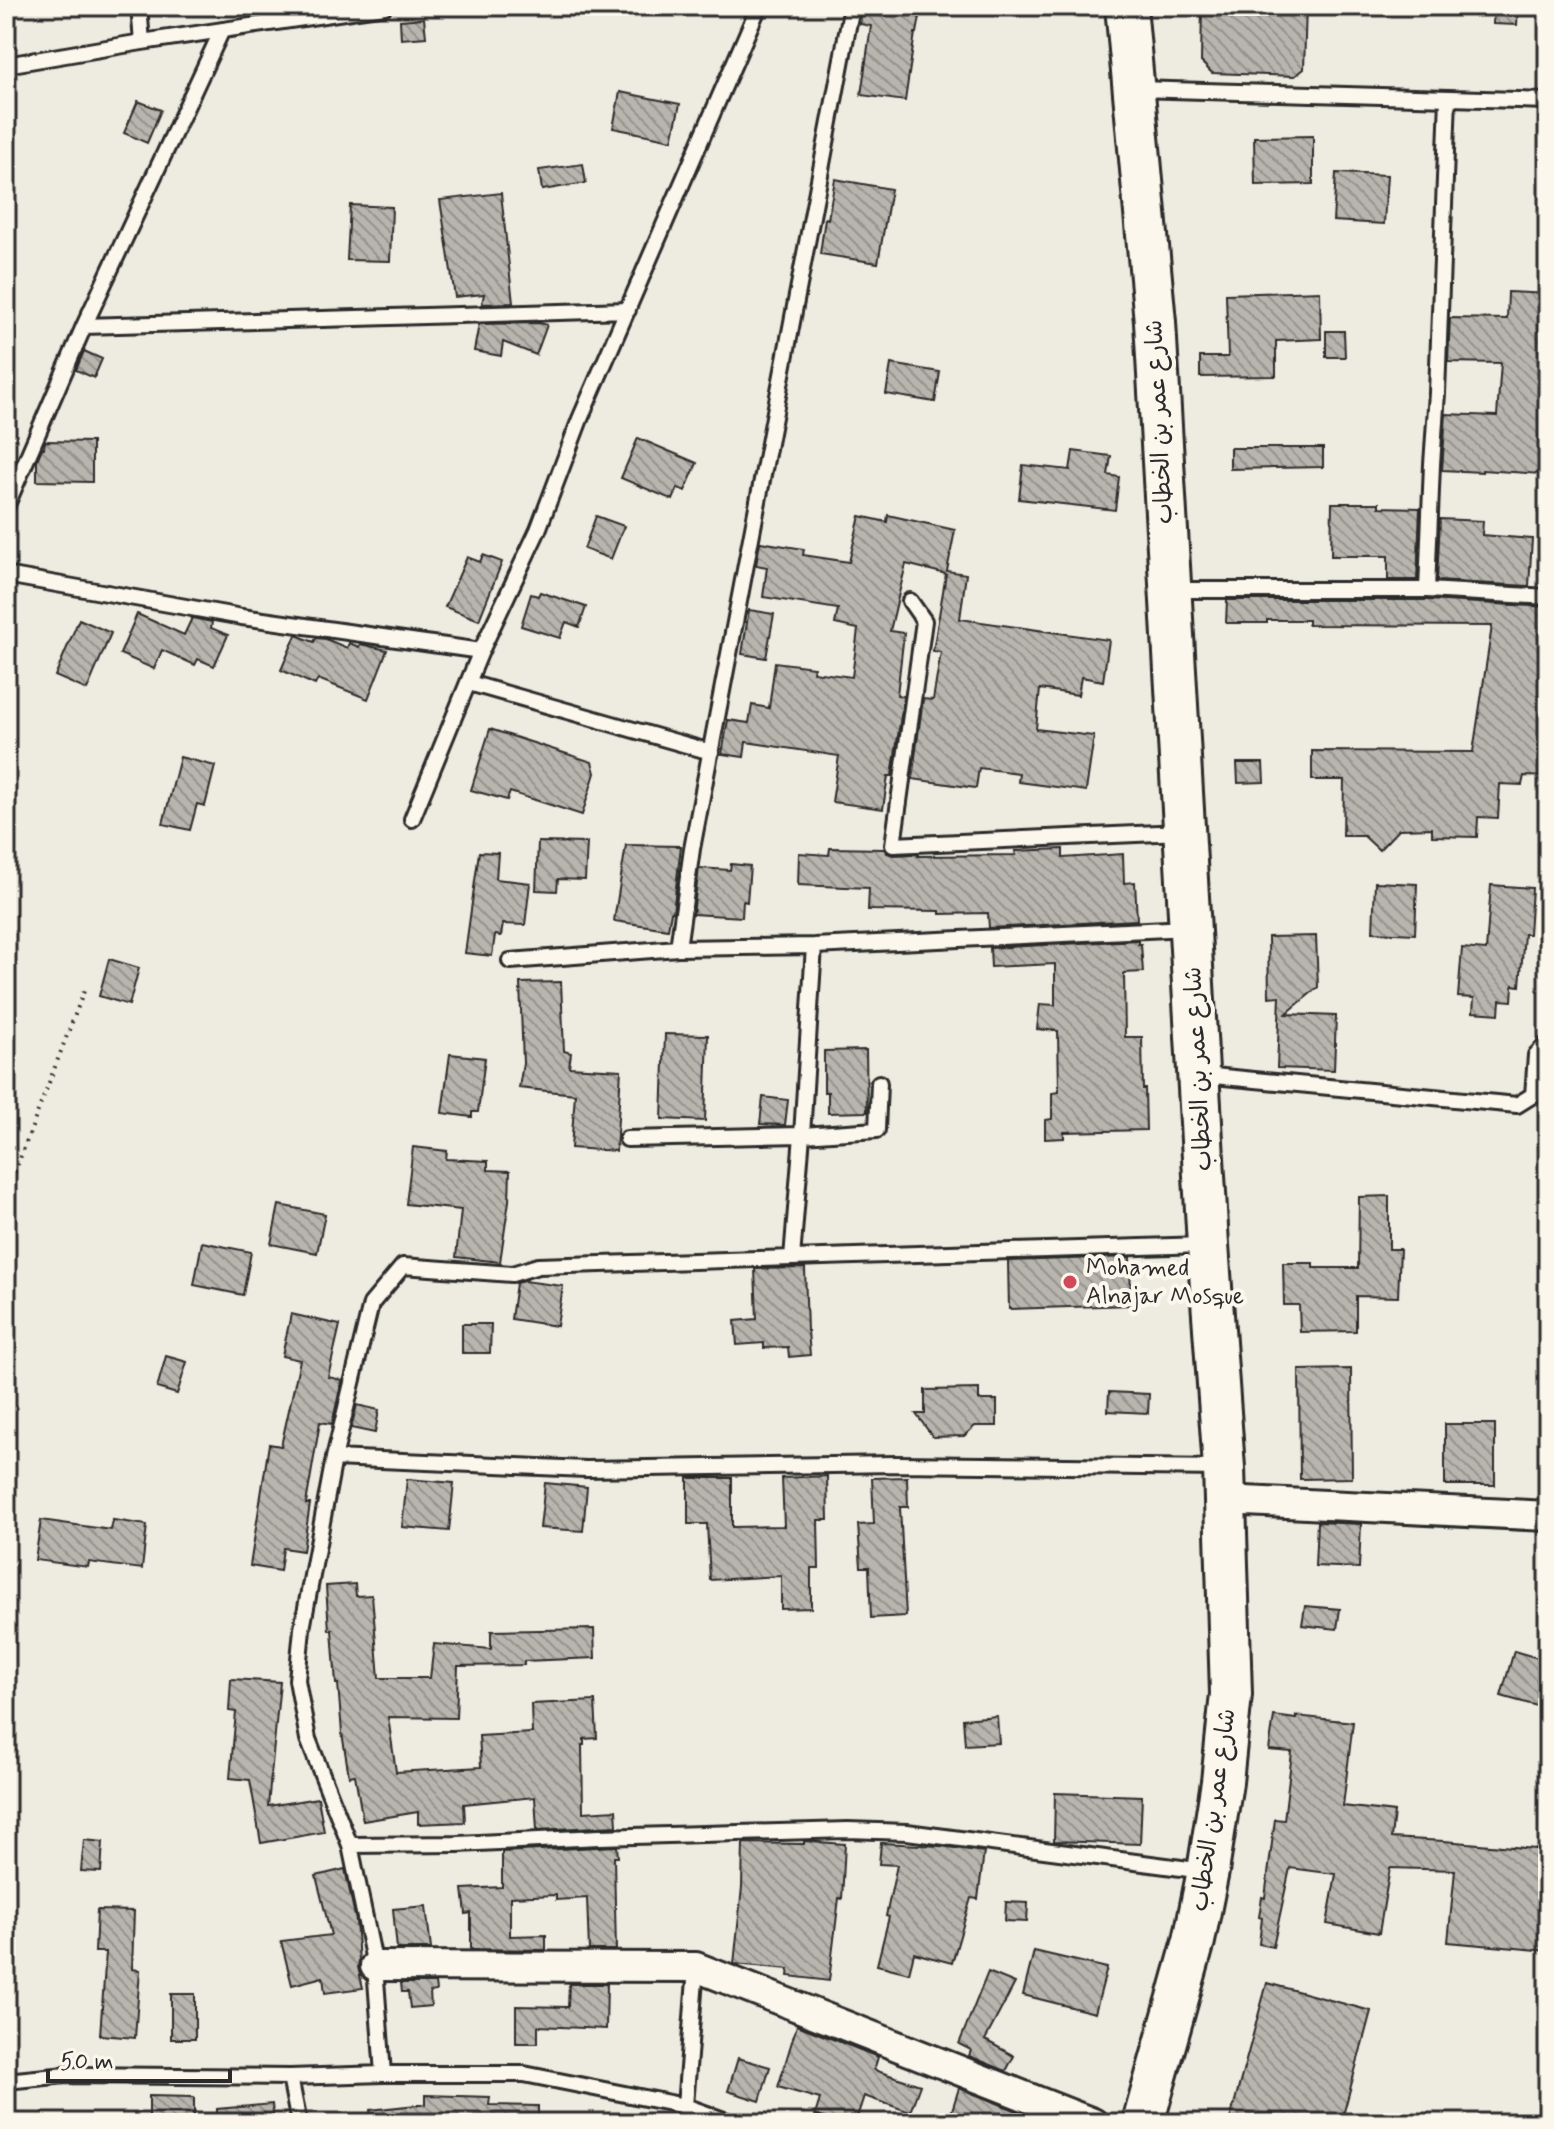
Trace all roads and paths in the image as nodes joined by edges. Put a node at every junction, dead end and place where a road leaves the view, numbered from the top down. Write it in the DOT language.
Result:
graph roads {
  1 [pos="139,6"];
  2 [pos="385,6"];
  3 [pos="759,6"];
  4 [pos="852,6"];
  5 [pos="1126,6"];
  6 [pos="366,7"];
  7 [pos="222,30"];
  8 [pos="142,42"];
  9 [pos="6,65"];
  10 [pos="1133,89"];
  11 [pos="1448,98"];
  12 [pos="1548,101"];
  13 [pos="628,310"];
  14 [pos="84,326"];
  15 [pos="6,507"];
  16 [pos="6,575"];
  17 [pos="1170,590"];
  18 [pos="1427,590"];
  19 [pos="1548,597"];
  20 [pos="910,601"];
  21 [pos="481,651"];
  22 [pos="469,683"];
  23 [pos="711,752"];
  24 [pos="412,819"];
  25 [pos="1185,831"];
  26 [pos="1191,928"];
  27 [pos="814,946"];
  28 [pos="678,948"];
  29 [pos="510,961"];
  30 [pos="84,991"];
  31 [pos="1548,1043"];
  32 [pos="1199,1075"];
  33 [pos="879,1083"];
  34 [pos="802,1135"];
  35 [pos="627,1139"];
  36 [pos="6,1195"];
  37 [pos="1208,1245"];
  38 [pos="792,1258"];
  39 [pos="334,1458"];
  40 [pos="1225,1484"];
  41 [pos="1548,1516"];
  42 [pos="350,1845"];
  43 [pos="1208,1871"];
  44 [pos="375,1966"];
  45 [pos="696,1967"];
  46 [pos="383,2074"];
  47 [pos="290,2077"];
  48 [pos="6,2081"];
  49 [pos="685,2106"];
  50 [pos="299,2123"];
  51 [pos="685,2123"];
  52 [pos="732,2123"];
  53 [pos="1093,2123"];
  54 [pos="1143,2123"];
  1 -- 8 [label="lane"];
  2 -- 6 [label="lane"];
  3 -- 13 [label="lane"];
  4 -- 23 [label="lane"];
  5 -- 10 [label="main road, شارع عمر بن الخطاب"];
  6 -- 7 [label="lane"];
  7 -- 8 [label="lane"];
  7 -- 14 [label="lane"];
  8 -- 9 [label="lane"];
  10 -- 11 [label="lane"];
  10 -- 17 [label="main road, شارع عمر بن الخطاب"];
  11 -- 12 [label="lane"];
  11 -- 18 [label="lane"];
  13 -- 14 [label="lane"];
  13 -- 21 [label="lane"];
  14 -- 15 [label="lane"];
  16 -- 21 [label="lane"];
  17 -- 18 [label="lane"];
  17 -- 25 [label="main road, شارع عمر بن الخطاب"];
  18 -- 19 [label="lane"];
  20 -- 25 [label="lane"];
  21 -- 22 [label="lane"];
  22 -- 23 [label="lane"];
  22 -- 24 [label="lane"];
  23 -- 28 [label="lane"];
  25 -- 26 [label="main road, شارع عمر بن الخطاب"];
  26 -- 27 [label="lane"];
  26 -- 32 [label="main road, شارع عمر بن الخطاب"];
  27 -- 28 [label="lane"];
  27 -- 34 [label="lane"];
  28 -- 29 [label="lane"];
  30 -- 36 [label="path"];
  31 -- 32 [label="lane"];
  32 -- 37 [label="main road, شارع عمر بن الخطاب"];
  33 -- 34 [label="lane"];
  34 -- 35 [label="lane"];
  34 -- 38 [label="lane"];
  37 -- 38 [label="lane"];
  37 -- 40 [label="main road, شارع عمر بن الخطاب"];
  38 -- 39 [label="lane"];
  39 -- 40 [label="lane"];
  39 -- 42 [label="lane"];
  40 -- 41 [label="street"];
  40 -- 43 [label="main road, شارع عمر بن الخطاب"];
  42 -- 43 [label="lane"];
  42 -- 44 [label="lane"];
  43 -- 54 [label="main road, شارع عمر بن الخطاب"];
  44 -- 45 [label="street"];
  44 -- 46 [label="lane"];
  45 -- 49 [label="lane"];
  45 -- 53 [label="street"];
  46 -- 47 [label="lane"];
  46 -- 49 [label="lane"];
  47 -- 48 [label="lane"];
  47 -- 50 [label="lane"];
  49 -- 51 [label="lane"];
  49 -- 52 [label="lane"];
}
